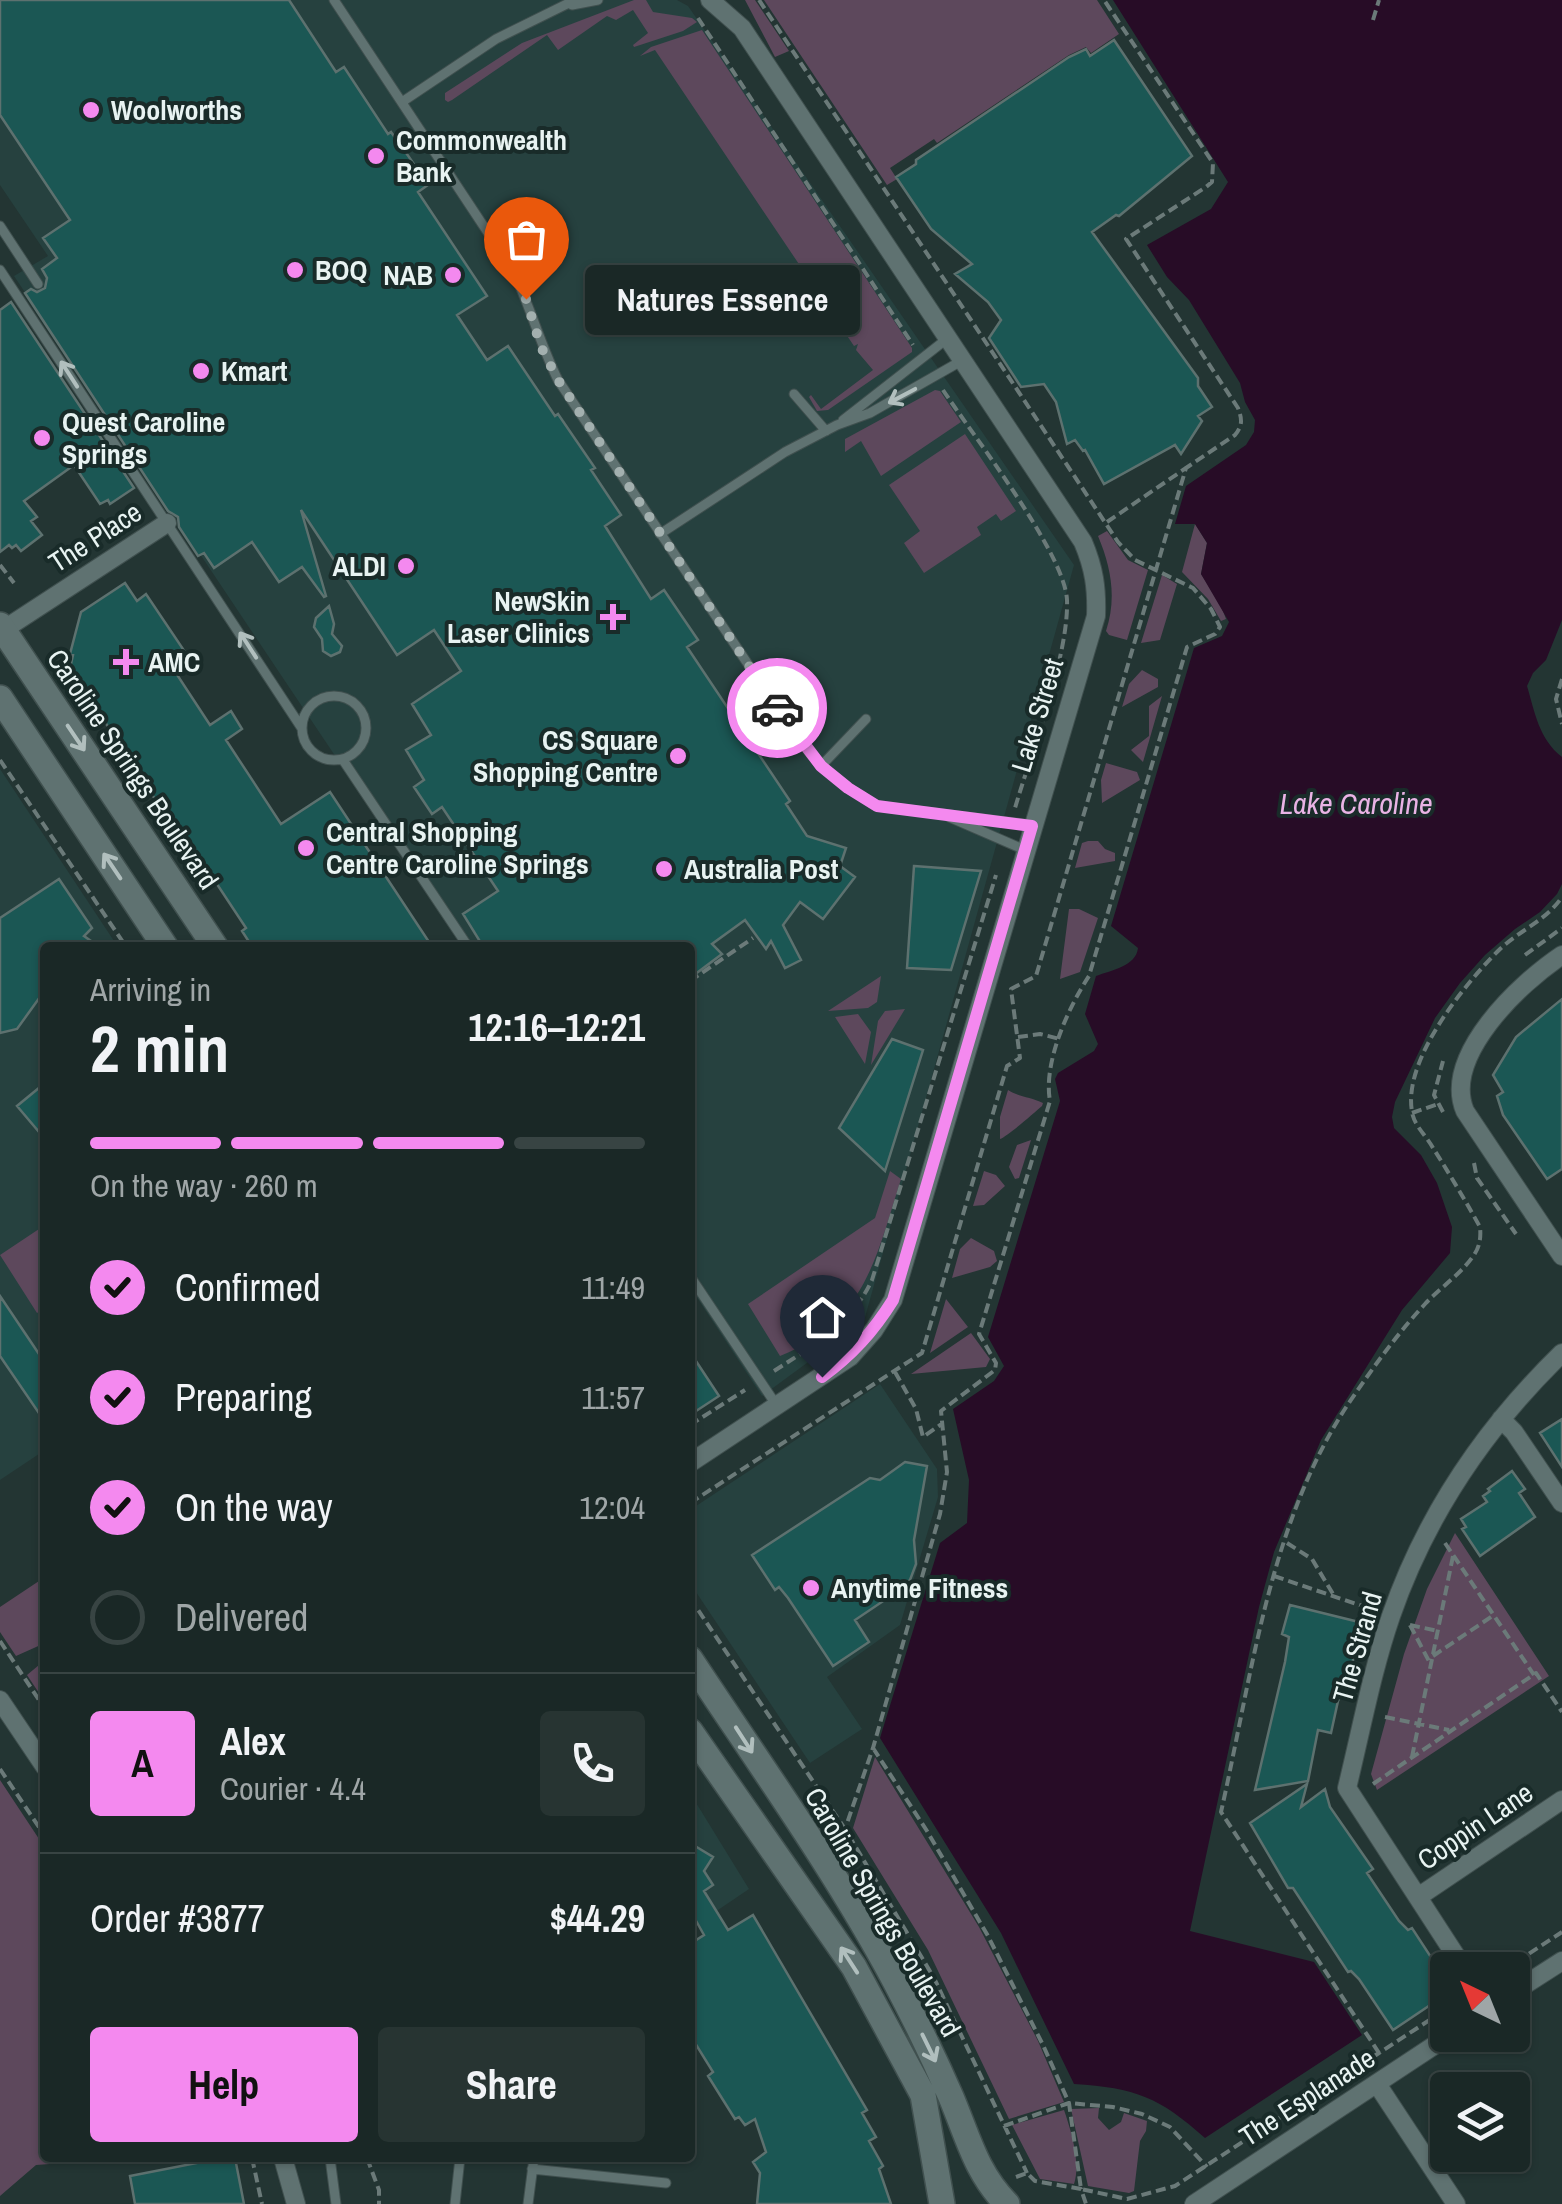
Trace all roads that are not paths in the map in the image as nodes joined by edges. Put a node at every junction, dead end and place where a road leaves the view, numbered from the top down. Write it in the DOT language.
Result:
graph roads {
  1 [pos="334,0"];
  2 [pos="575,0"];
  3 [pos="598,0"];
  4 [pos="733,0"];
  5 [pos="711,1"];
  6 [pos="561,4"];
  7 [pos="742,28"];
  8 [pos="402,102"];
  9 [pos="0,226"];
  10 [pos="0,270"];
  11 [pos="38,284"];
  12 [pos="948,338"];
  13 [pos="963,360"];
  14 [pos="794,394"];
  15 [pos="837,425"];
  16 [pos="826,430"];
  17 [pos="167,523"];
  18 [pos="660,534"];
  19 [pos="1,629"];
  20 [pos="0,698"];
  21 [pos="866,719"];
  22 [pos="301,726"];
  23 [pos="342,760"];
  24 [pos="821,766"];
  25 [pos="942,813"];
  26 [pos="1032,826"];
  27 [pos="1025,850"];
  28 [pos="162,942"];
  29 [pos="212,942"];
  30 [pos="465,942"];
  31 [pos="1562,955"];
  32 [pos="1562,1256"];
  33 [pos="695,1283"];
  34 [pos="1562,1353"];
  35 [pos="777,1406"];
  36 [pos="1501,1419"];
  37 [pos="695,1460"];
  38 [pos="1562,1503"];
  39 [pos="695,1667"];
  40 [pos="0,1700"];
  41 [pos="695,1738"];
  42 [pos="40,1760"];
  43 [pos="1562,1800"];
  44 [pos="1418,1897"];
  45 [pos="1453,1952"];
  46 [pos="1562,1961"];
  47 [pos="1530,1981"];
  48 [pos="1430,2048"];
  49 [pos="1377,2084"];
  50 [pos="284,2162"];
  51 [pos="331,2162"];
  52 [pos="460,2162"];
  53 [pos="533,2163"];
  54 [pos="666,2183"];
  55 [pos="1451,2202"];
  56 [pos="296,2204"];
  57 [pos="336,2204"];
  58 [pos="455,2204"];
  59 [pos="528,2204"];
  60 [pos="942,2204"];
  61 [pos="1007,2204"];
  62 [pos="1194,2204"];
  1 -- 8 [label="lane"];
  2 -- 6 [label="lane"];
  3 -- 6 [label="lane"];
  4 -- 7 [label="street, Lake Street"];
  5 -- 7 [label="street, Lake Street"];
  6 -- 8 [label="lane"];
  7 -- 12 [label="street, Lake Street"];
  8 -- 18 [label="lane"];
  9 -- 11 [label="lane"];
  17 -- 10 [label="lane, one-way"];
  12 -- 13 [label="street, Lake Street"];
  12 -- 15 [label="lane"];
  13 -- 15 [label="lane, one-way"];
  13 -- 26 [label="street, Lake Street"];
  14 -- 16 [label="lane"];
  15 -- 16 [label="lane"];
  16 -- 18 [label="lane"];
  17 -- 19 [label="street, The Place"];
  22 -- 17 [label="lane, one-way"];
  18 -- 24 [label="lane"];
  19 -- 29 [label="main road, Caroline Springs Boulevard, one-way"];
  28 -- 20 [label="main road, one-way"];
  21 -- 24 [label="lane"];
  22 -- 23 [label="lane"];
  22 -- 23 [label="lane"];
  23 -- 30 [label="lane"];
  24 -- 25 [label="lane"];
  25 -- 26 [label="lane"];
  25 -- 27 [label="lane"];
  26 -- 27 [label="street, Lake Street"];
  27 -- 35 [label="street, Lake Street"];
  31 -- 32 [label="street"];
  33 -- 35 [label="lane"];
  34 -- 36 [label="street, The Strand"];
  35 -- 37 [label="street, Lake Street"];
  36 -- 38 [label="street"];
  36 -- 44 [label="street, The Strand"];
  39 -- 61 [label="main road, Caroline Springs Boulevard, one-way"];
  40 -- 42 [label="street"];
  60 -- 41 [label="main road, Caroline Springs Boulevard, one-way"];
  43 -- 44 [label="street, Coppin Lane"];
  44 -- 45 [label="street, The Strand"];
  46 -- 47 [label="street"];
  48 -- 49 [label="street, The Esplanade"];
  49 -- 55 [label="street"];
  49 -- 62 [label="street, The Esplanade"];
  50 -- 56 [label="street"];
  51 -- 57 [label="lane"];
  52 -- 58 [label="lane"];
  53 -- 54 [label="lane"];
  53 -- 59 [label="lane"];
}
